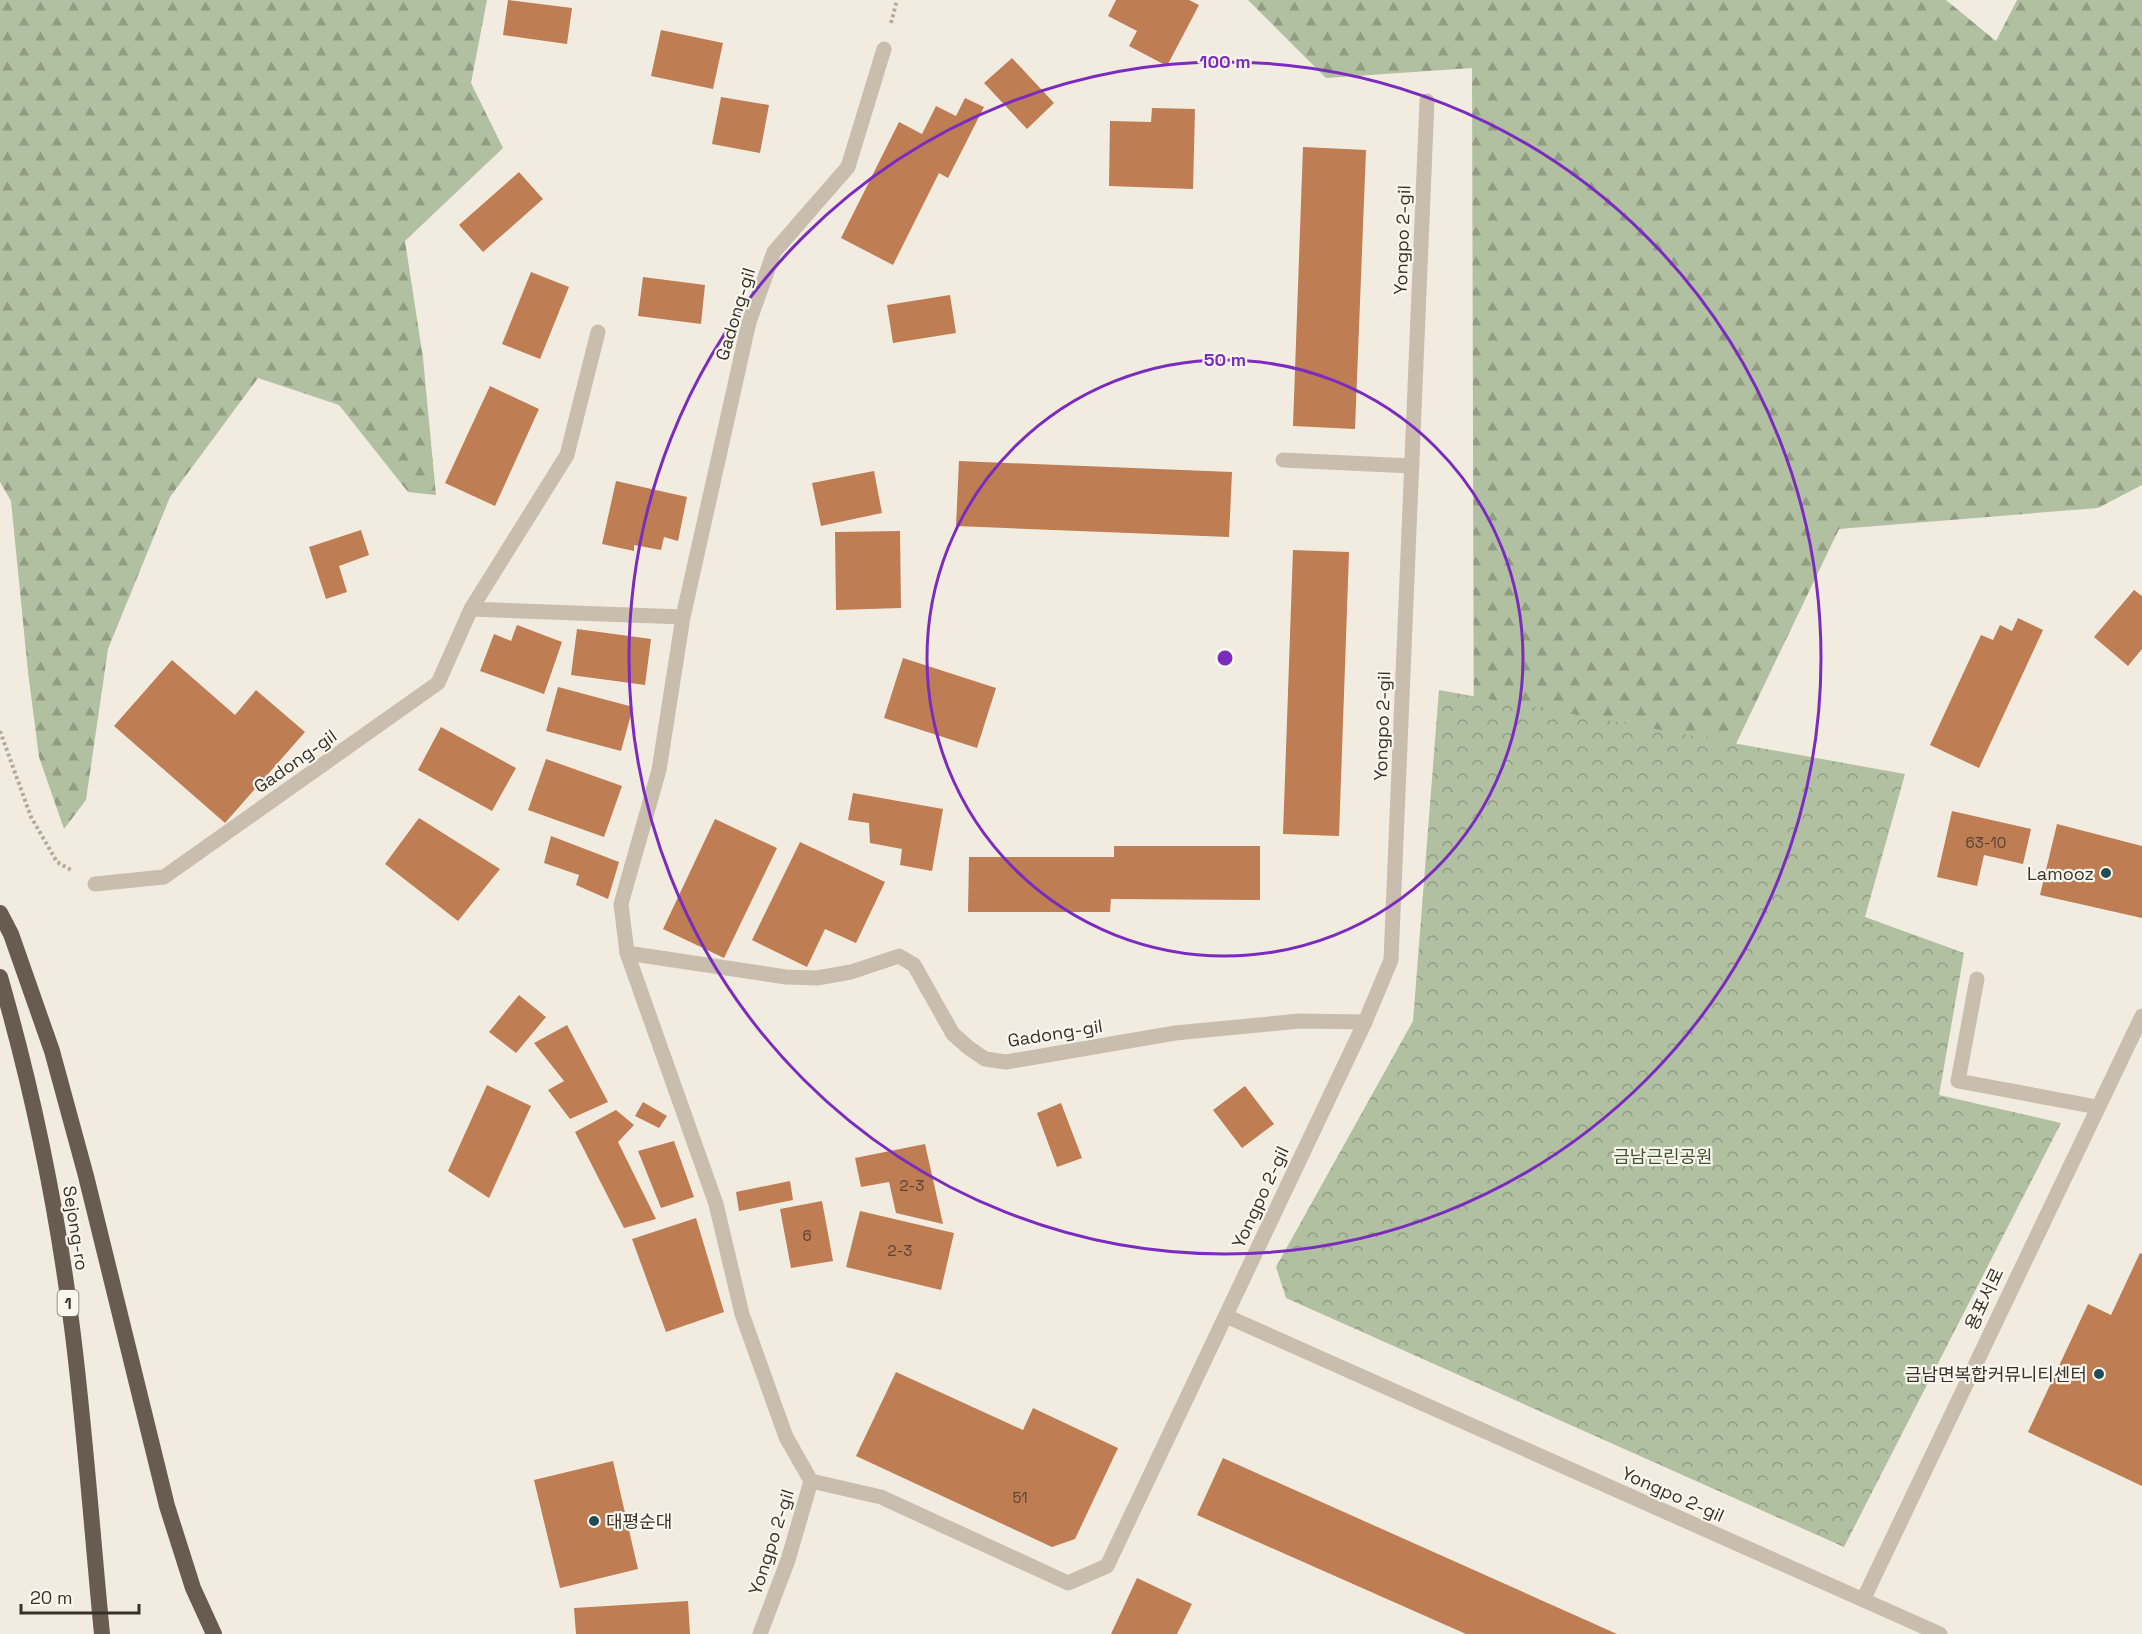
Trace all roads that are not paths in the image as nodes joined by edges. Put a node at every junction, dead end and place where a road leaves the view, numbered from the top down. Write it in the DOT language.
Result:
graph roads {
  1 [pos="884,50"];
  2 [pos="1427,101"];
  3 [pos="598,332"];
  4 [pos="1283,460"];
  5 [pos="1412,466"];
  6 [pos="471,609"];
  7 [pos="683,617"];
  8 [pos="95,884"];
  9 [pos="0,913"];
  10 [pos="627,953"];
  11 [pos="0,977"];
  12 [pos="1977,979"];
  13 [pos="2142,1016"];
  14 [pos="1365,1022"];
  15 [pos="2097,1107"];
  16 [pos="1226,1316"];
  17 [pos="811,1481"];
  18 [pos="1863,1600"];
  19 [pos="102,1634"];
  20 [pos="214,1634"];
  21 [pos="760,1634"];
  22 [pos="1940,1634"];
  1 -- 7 [label="street, Gadong-gil"];
  2 -- 5 [label="street, Yongpo 2-gil"];
  3 -- 6 [label="street, Gadong-gil"];
  4 -- 5 [label="street"];
  5 -- 14 [label="street, Yongpo 2-gil"];
  6 -- 7 [label="street"];
  6 -- 8 [label="street, Gadong-gil"];
  7 -- 10 [label="street, Gadong-gil"];
  9 -- 20 [label="highway"];
  10 -- 14 [label="street, Gadong-gil"];
  10 -- 17 [label="street, Gadong-gil"];
  11 -- 19 [label="highway, Sejong-ro / 1"];
  12 -- 15 [label="street"];
  13 -- 15 [label="street, 용포서로"];
  14 -- 16 [label="street, Yongpo 2-gil"];
  15 -- 18 [label="street, 용포서로"];
  16 -- 17 [label="street, Yongpo 2-gil"];
  16 -- 18 [label="street, Yongpo 2-gil"];
  17 -- 21 [label="street, Yongpo 2-gil"];
  18 -- 22 [label="street, Yongpo 2-gil"];
}
